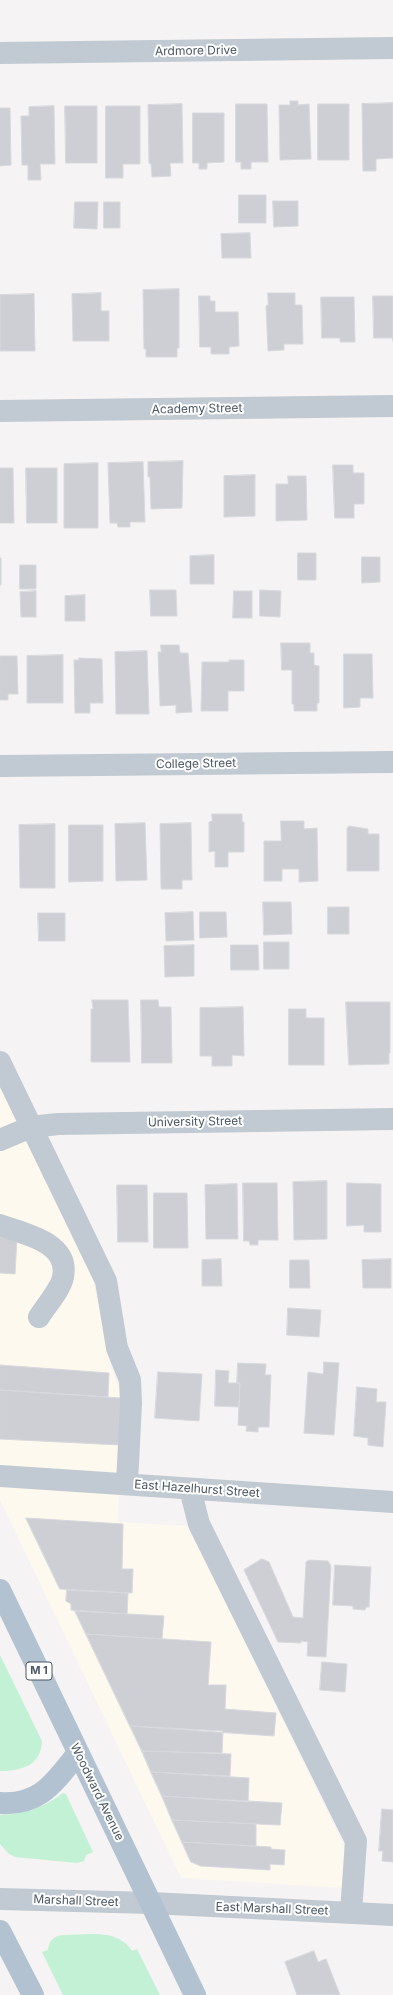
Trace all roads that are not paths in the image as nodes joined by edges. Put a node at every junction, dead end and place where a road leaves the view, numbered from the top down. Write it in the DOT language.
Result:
graph roads {
  1 [pos="393,48"];
  2 [pos="0,53"];
  3 [pos="393,406"];
  4 [pos="0,411"];
  5 [pos="393,762"];
  6 [pos="0,766"];
  7 [pos="0,1062"];
  8 [pos="393,1118"];
  9 [pos="31,1127"];
  10 [pos="0,1140"];
  11 [pos="0,1225"];
  12 [pos="39,1317"];
  13 [pos="0,1476"];
  14 [pos="127,1484"];
  15 [pos="190,1489"];
  16 [pos="393,1502"];
  17 [pos="0,1590"];
  18 [pos="78,1753"];
  19 [pos="0,1803"];
  20 [pos="0,1899"];
  21 [pos="151,1903"];
  22 [pos="351,1912"];
  23 [pos="393,1915"];
  24 [pos="0,1931"];
  25 [pos="32,1995"];
  26 [pos="195,1995"];
  1 -- 2 [label="street, Ardmore Drive"];
  3 -- 4 [label="street, Academy Street"];
  5 -- 6 [label="street, College Street"];
  7 -- 9 [label="street"];
  8 -- 9 [label="street, University Street"];
  9 -- 10 [label="street, University Street"];
  9 -- 14 [label="street"];
  11 -- 12 [label="street"];
  13 -- 14 [label="street, East Hazelhurst Street"];
  14 -- 15 [label="street, East Hazelhurst Street"];
  15 -- 16 [label="street, East Hazelhurst Street"];
  15 -- 22 [label="street"];
  17 -- 18 [label="main road, Woodward Avenue / M 1"];
  18 -- 19 [label="main road"];
  18 -- 21 [label="main road, Woodward Avenue / M 1"];
  20 -- 21 [label="street, Marshall Street"];
  21 -- 22 [label="street, East Marshall Street"];
  21 -- 26 [label="main road, Woodward Avenue / M 1"];
  22 -- 23 [label="street, East Marshall Street"];
  24 -- 25 [label="main road"];
}
